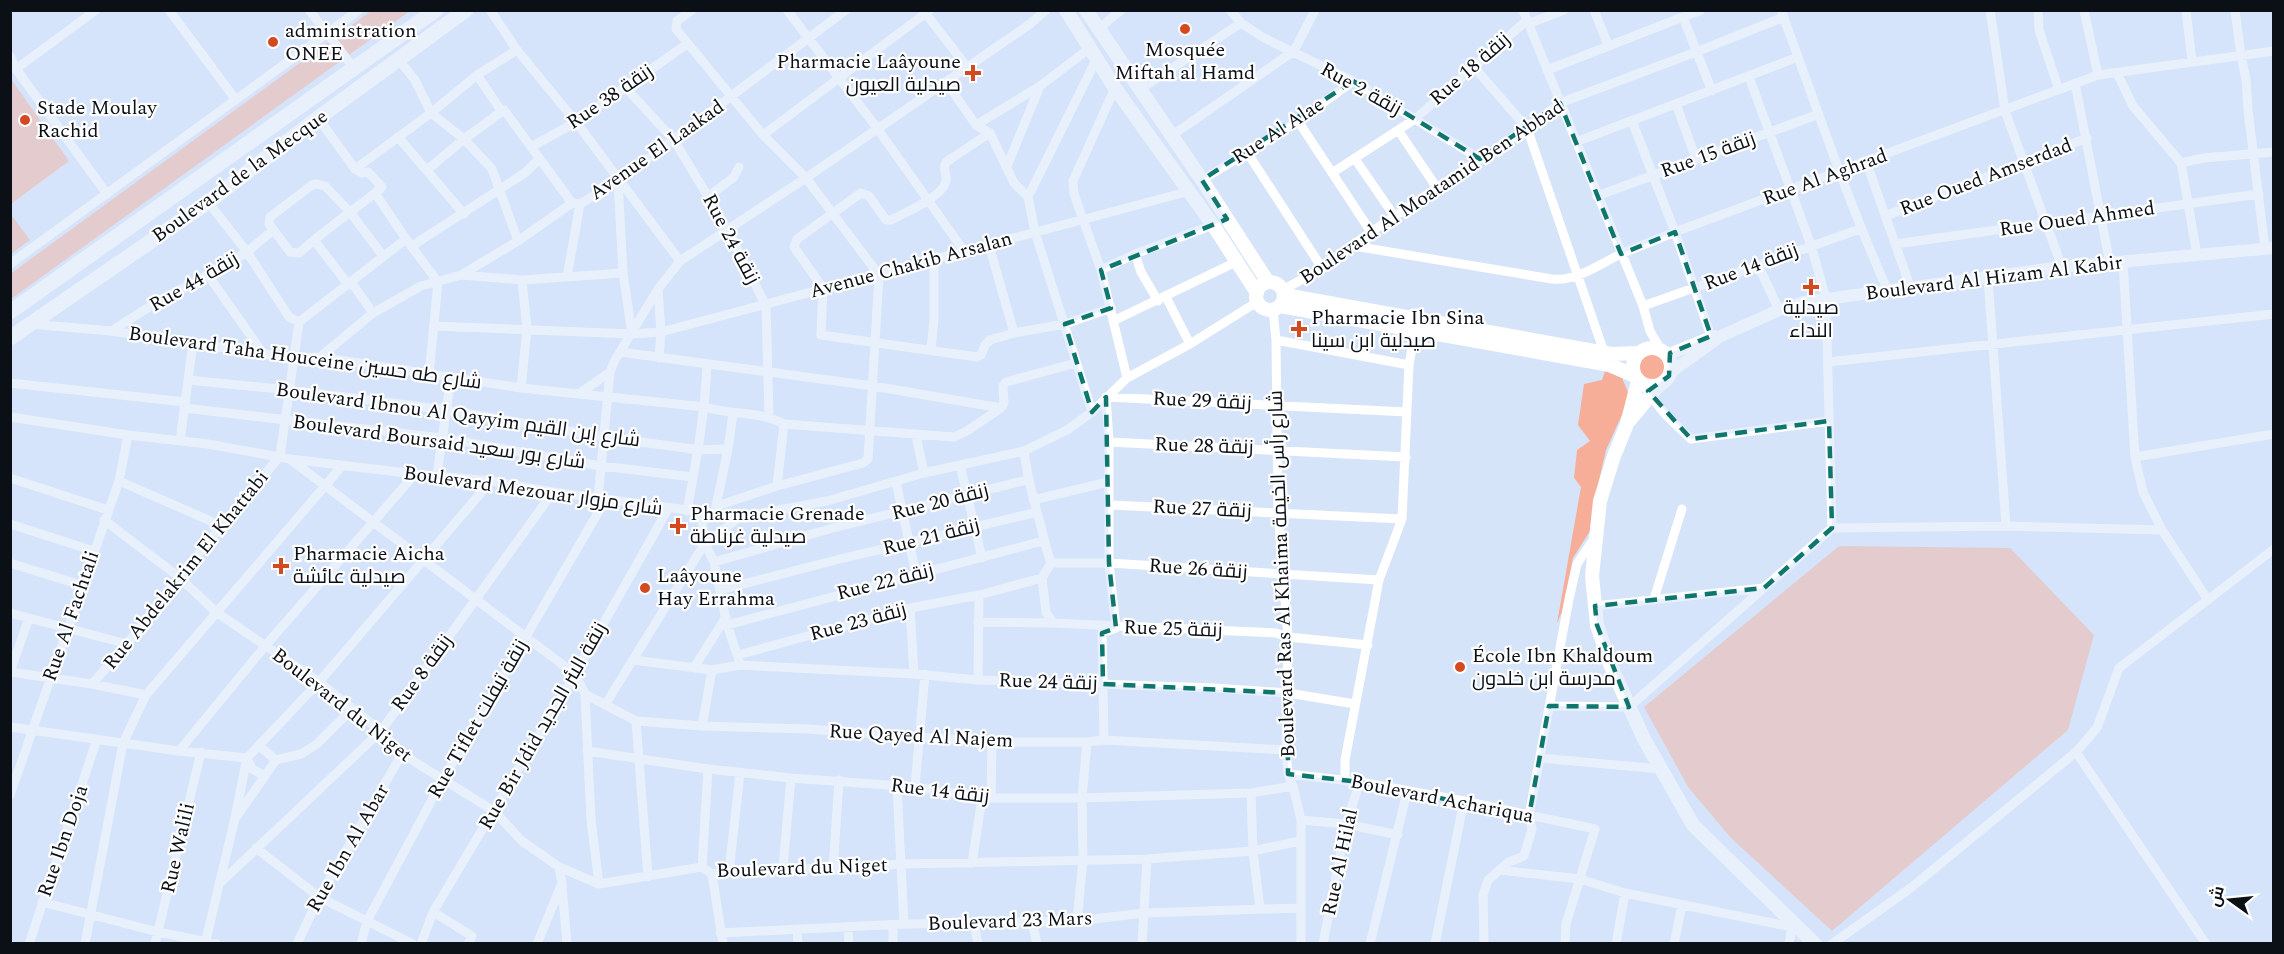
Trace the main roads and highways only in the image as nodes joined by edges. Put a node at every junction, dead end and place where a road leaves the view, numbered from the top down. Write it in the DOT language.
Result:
graph roads {
  1 [pos="436,10"];
  2 [pos="466,10"];
  3 [pos="1066,10"];
  4 [pos="1086,10"];
  5 [pos="1268,282"];
  6 [pos="1257,297"];
  7 [pos="1280,301"];
  8 [pos="10,312"];
  9 [pos="10,338"];
  10 [pos="1654,351"];
  11 [pos="1646,385"];
  12 [pos="1627,424"];
  13 [pos="1815,944"];
  1 -- 8 [label="main road, Boulevard de la Mecque"];
  2 -- 9 [label="main road, Boulevard de la Mecque"];
  3 -- 6 [label="main road"];
  4 -- 5 [label="main road"];
  5 -- 6 [label="main road"];
  5 -- 7 [label="main road"];
  6 -- 7 [label="main road"];
  7 -- 10 [label="main road"];
  7 -- 11 [label="main road"];
  10 -- 11 [label="main road"];
  10 -- 11 [label="main road"];
  11 -- 12 [label="main road"];
  11 -- 12 [label="main road"];
  12 -- 13 [label="main road"];
}
